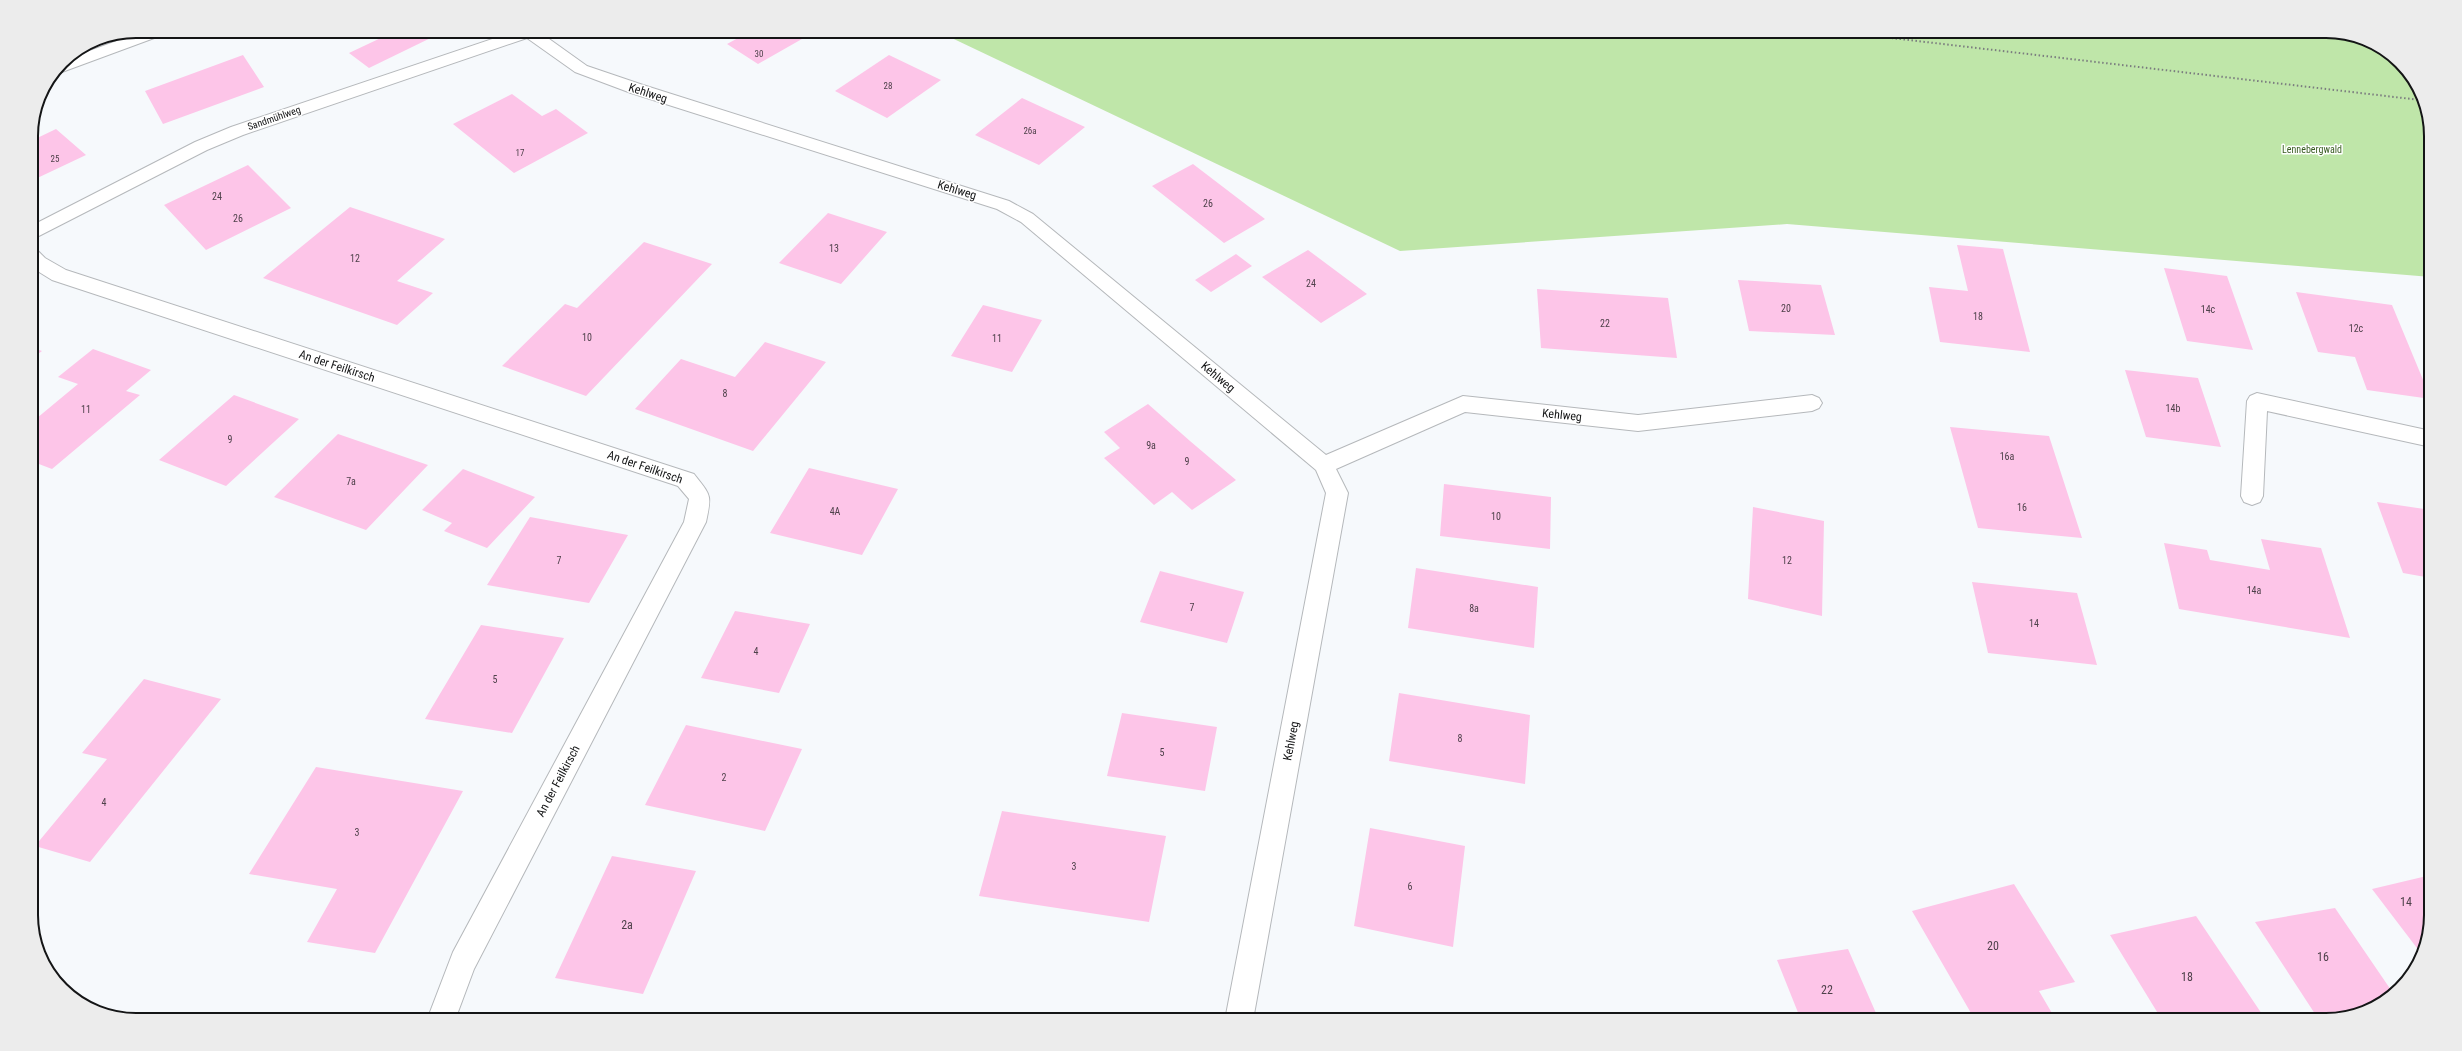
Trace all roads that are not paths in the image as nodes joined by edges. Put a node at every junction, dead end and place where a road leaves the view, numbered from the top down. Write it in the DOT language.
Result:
graph roads {
  1 [pos="140,38"];
  2 [pos="510,38"];
  3 [pos="537,38"];
  4 [pos="69,64"];
  5 [pos="38,230"];
  6 [pos="38,263"];
  7 [pos="1812,403"];
  8 [pos="2424,436"];
  9 [pos="1324,465"];
  10 [pos="2252,496"];
  11 [pos="444,1013"];
  12 [pos="1240,1013"];
  1 -- 4 [label="street"];
  2 -- 5 [label="street, Sandmühlweg"];
  3 -- 9 [label="street, Kehlweg"];
  6 -- 11 [label="street, An der Feilkirsch"];
  7 -- 9 [label="street, Kehlweg"];
  8 -- 10 [label="street"];
  9 -- 12 [label="street, Kehlweg"];
}
